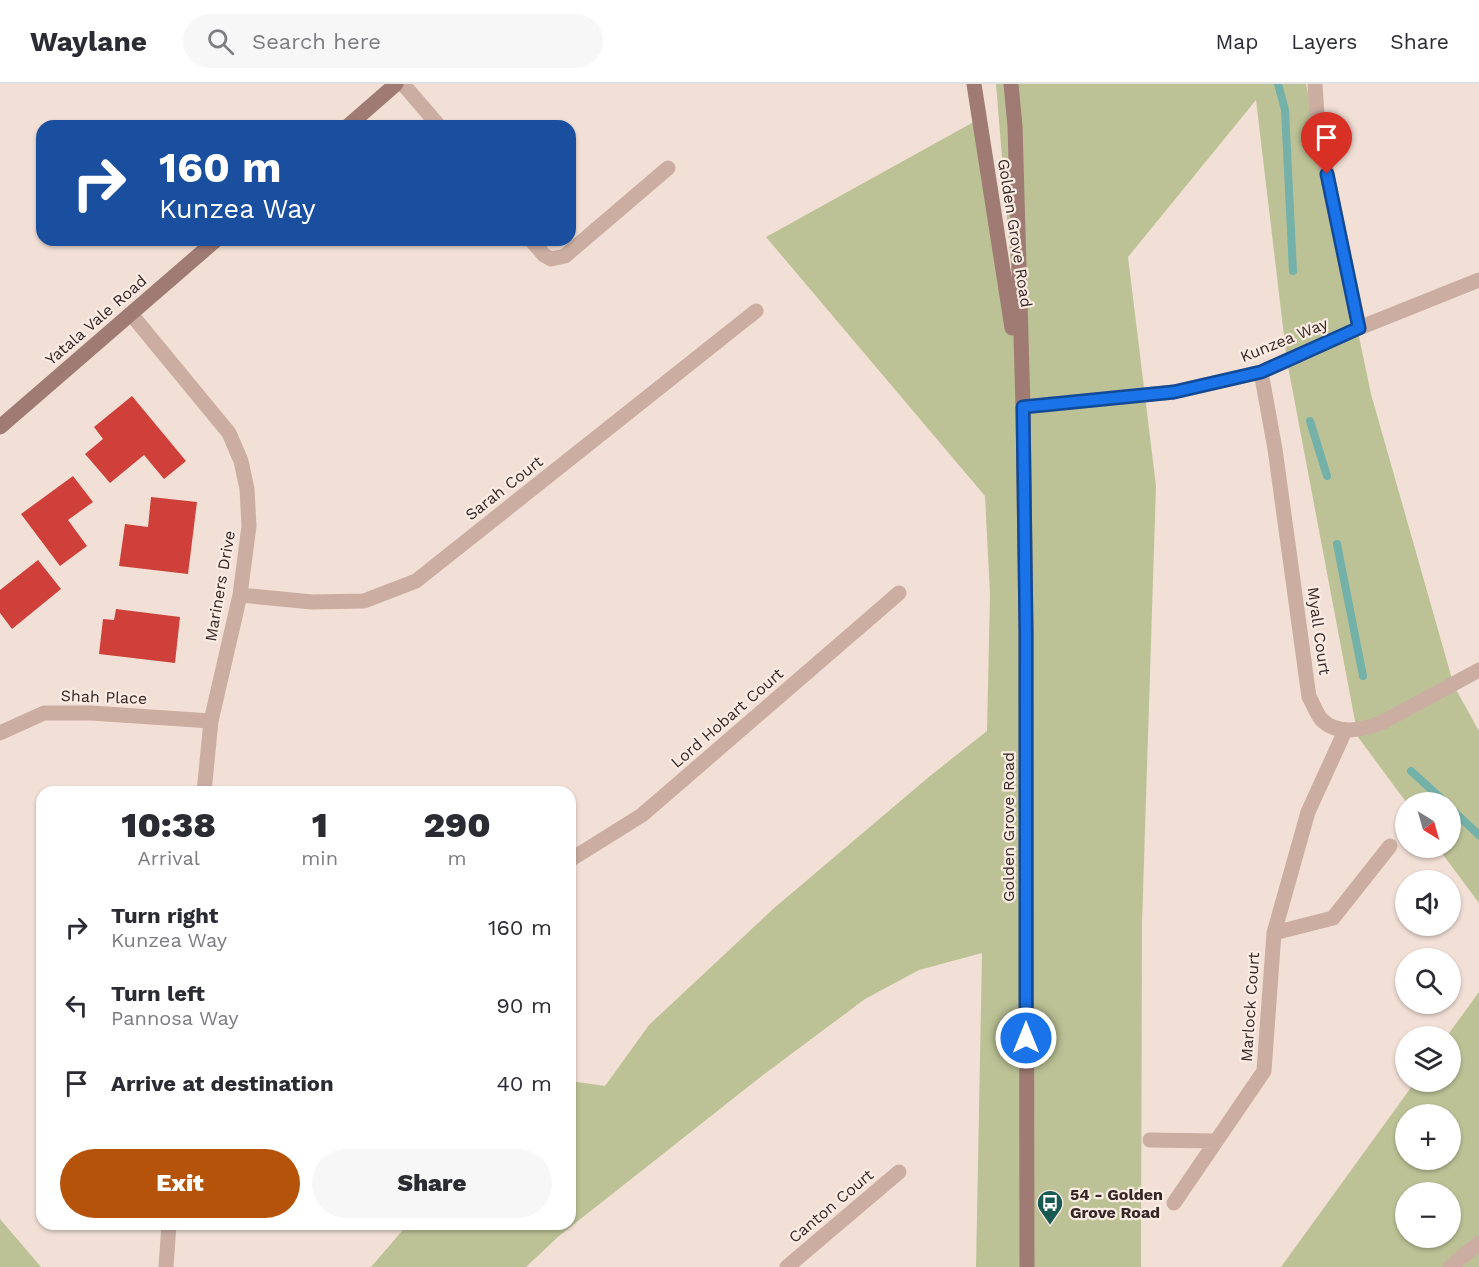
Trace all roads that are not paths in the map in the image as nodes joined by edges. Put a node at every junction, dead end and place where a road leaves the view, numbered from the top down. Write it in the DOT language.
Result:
graph roads {
  1 [pos="396,84"];
  2 [pos="403,84"];
  3 [pos="974,84"];
  4 [pos="1011,84"];
  5 [pos="1315,84"];
  6 [pos="355,120"];
  7 [pos="434,120"];
  8 [pos="668,168"];
  9 [pos="209,246"];
  10 [pos="536,246"];
  11 [pos="1479,280"];
  12 [pos="756,311"];
  13 [pos="131,314"];
  14 [pos="1359,328"];
  15 [pos="1261,372"];
  16 [pos="1021,387"];
  17 [pos="1023,407"];
  18 [pos="0,427"];
  19 [pos="899,593"];
  20 [pos="240,594"];
  21 [pos="1479,670"];
  22 [pos="211,721"];
  23 [pos="1345,731"];
  24 [pos="0,733"];
  25 [pos="205,786"];
  26 [pos="1390,846"];
  27 [pos="576,856"];
  28 [pos="1274,933"];
  29 [pos="1150,1140"];
  30 [pos="1216,1141"];
  31 [pos="899,1172"];
  32 [pos="1174,1203"];
  33 [pos="169,1230"];
  34 [pos="1479,1243"];
  35 [pos="166,1267"];
  36 [pos="787,1267"];
  37 [pos="1026,1267"];
  38 [pos="1450,1267"];
  1 -- 6 [label="main road"];
  2 -- 7 [label="street"];
  3 -- 16 [label="main road, Golden Grove Road"];
  4 -- 16 [label="main road, Golden Grove Road"];
  5 -- 14 [label="street"];
  8 -- 10 [label="street"];
  9 -- 13 [label="main road, Yatala Vale Road"];
  11 -- 14 [label="street, Kunzea Way"];
  12 -- 20 [label="street, Sarah Court"];
  13 -- 18 [label="main road, Yatala Vale Road"];
  13 -- 20 [label="street, Mariners Drive"];
  14 -- 15 [label="street, Kunzea Way"];
  15 -- 17 [label="street, Kunzea Way"];
  15 -- 23 [label="street, Myall Court"];
  16 -- 17 [label="main road, Golden Grove Road"];
  17 -- 37 [label="main road, Golden Grove Road"];
  19 -- 27 [label="street, Lord Hobart Court"];
  20 -- 22 [label="street, Mariners Drive"];
  21 -- 23 [label="street"];
  22 -- 24 [label="street, Shah Place"];
  22 -- 25 [label="street, Mariners Drive"];
  23 -- 28 [label="street, Marlock Court"];
  26 -- 28 [label="street, Marlock Court"];
  28 -- 30 [label="street, Marlock Court"];
  29 -- 30 [label="street"];
  30 -- 32 [label="street, Marlock Court"];
  31 -- 36 [label="street, Canton Court"];
  33 -- 35 [label="street"];
  34 -- 38 [label="street"];
}
